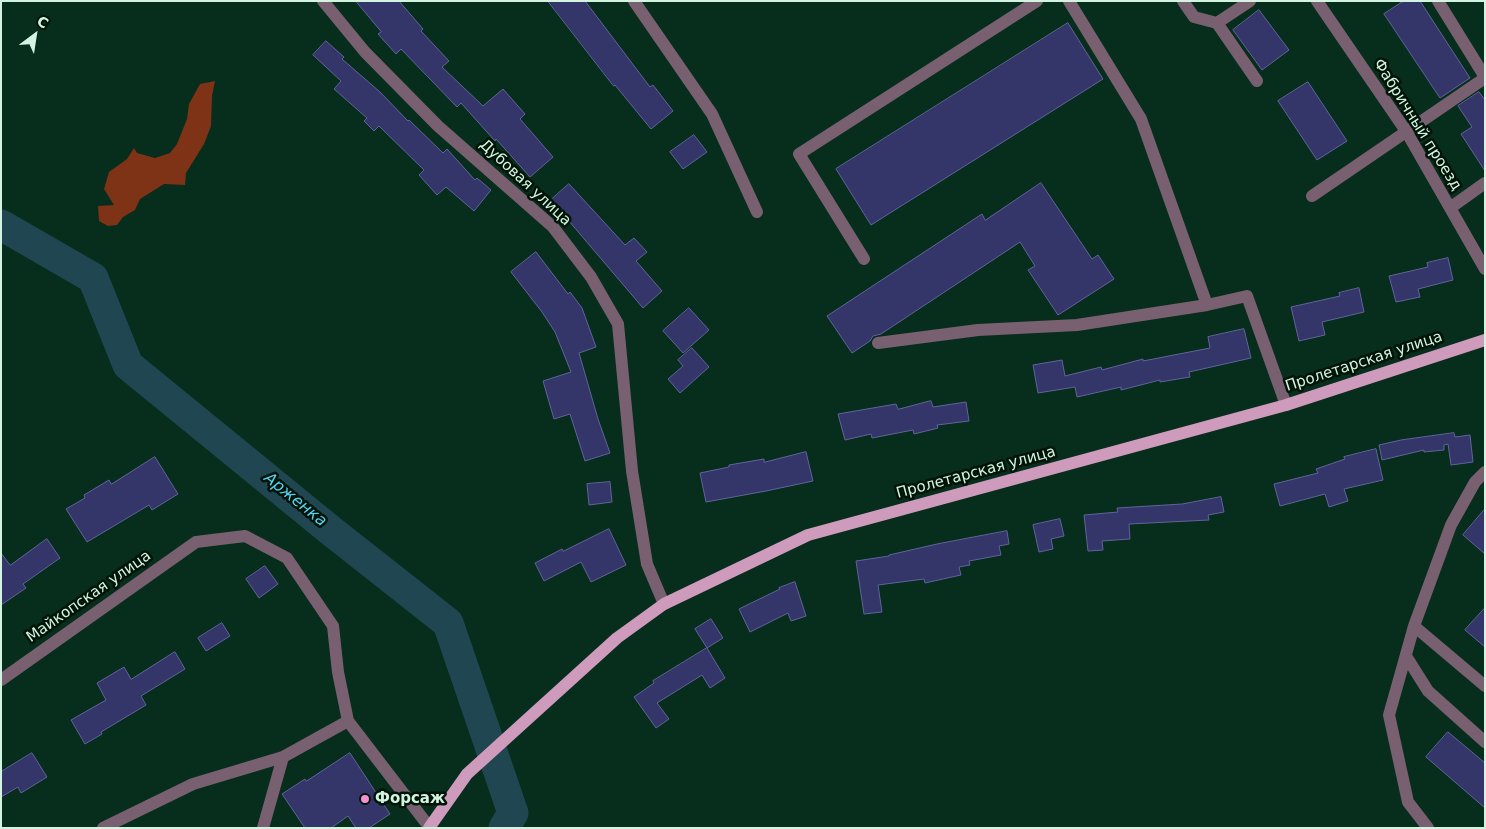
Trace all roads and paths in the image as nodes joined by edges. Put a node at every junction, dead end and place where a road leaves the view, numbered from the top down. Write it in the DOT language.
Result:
graph roads {
  1 [pos="323,1"];
  2 [pos="634,1"];
  3 [pos="1037,1"];
  4 [pos="1069,1"];
  5 [pos="1183,1"];
  6 [pos="1250,1"];
  7 [pos="1317,1"];
  8 [pos="1438,1"];
  9 [pos="1217,23"];
  10 [pos="1485,78"];
  11 [pos="1257,81"];
  12 [pos="1406,131"];
  13 [pos="1485,183"];
  14 [pos="1312,196"];
  15 [pos="1450,208"];
  16 [pos="757,212"];
  17 [pos="864,259"];
  18 [pos="1485,269"];
  19 [pos="1207,305"];
  20 [pos="1485,340"];
  21 [pos="878,343"];
  22 [pos="1286,405"];
  23 [pos="1485,472"];
  24 [pos="664,604"];
  25 [pos="1414,626"];
  26 [pos="1406,656"];
  27 [pos="1,680"];
  28 [pos="1485,686"];
  29 [pos="348,721"];
  30 [pos="1485,742"];
  31 [pos="283,757"];
  32 [pos="103,828"];
  33 [pos="263,828"];
  34 [pos="429,828"];
  35 [pos="1428,828"];
  1 -- 24 [label="street, Дубовая улица"];
  2 -- 16 [label="street"];
  3 -- 17 [label="street"];
  4 -- 19 [label="street"];
  5 -- 9 [label="street"];
  6 -- 9 [label="street"];
  7 -- 12 [label="street, Фабричный проезд"];
  8 -- 10 [label="street"];
  9 -- 11 [label="street"];
  10 -- 12 [label="street"];
  12 -- 14 [label="street"];
  12 -- 15 [label="street, Фабричный проезд"];
  13 -- 15 [label="street"];
  15 -- 18 [label="street, Фабричный проезд"];
  19 -- 21 [label="street"];
  19 -- 22 [label="street"];
  20 -- 22 [label="main road, Пролетарская улица"];
  22 -- 24 [label="main road, Пролетарская улица"];
  23 -- 25 [label="street"];
  24 -- 34 [label="main road, Пролетарская улица"];
  25 -- 26 [label="street"];
  25 -- 28 [label="street"];
  26 -- 30 [label="street"];
  26 -- 35 [label="street"];
  27 -- 29 [label="street, Майкопская улица"];
  29 -- 31 [label="street"];
  29 -- 34 [label="street"];
  31 -- 32 [label="street"];
  31 -- 33 [label="street"];
}
